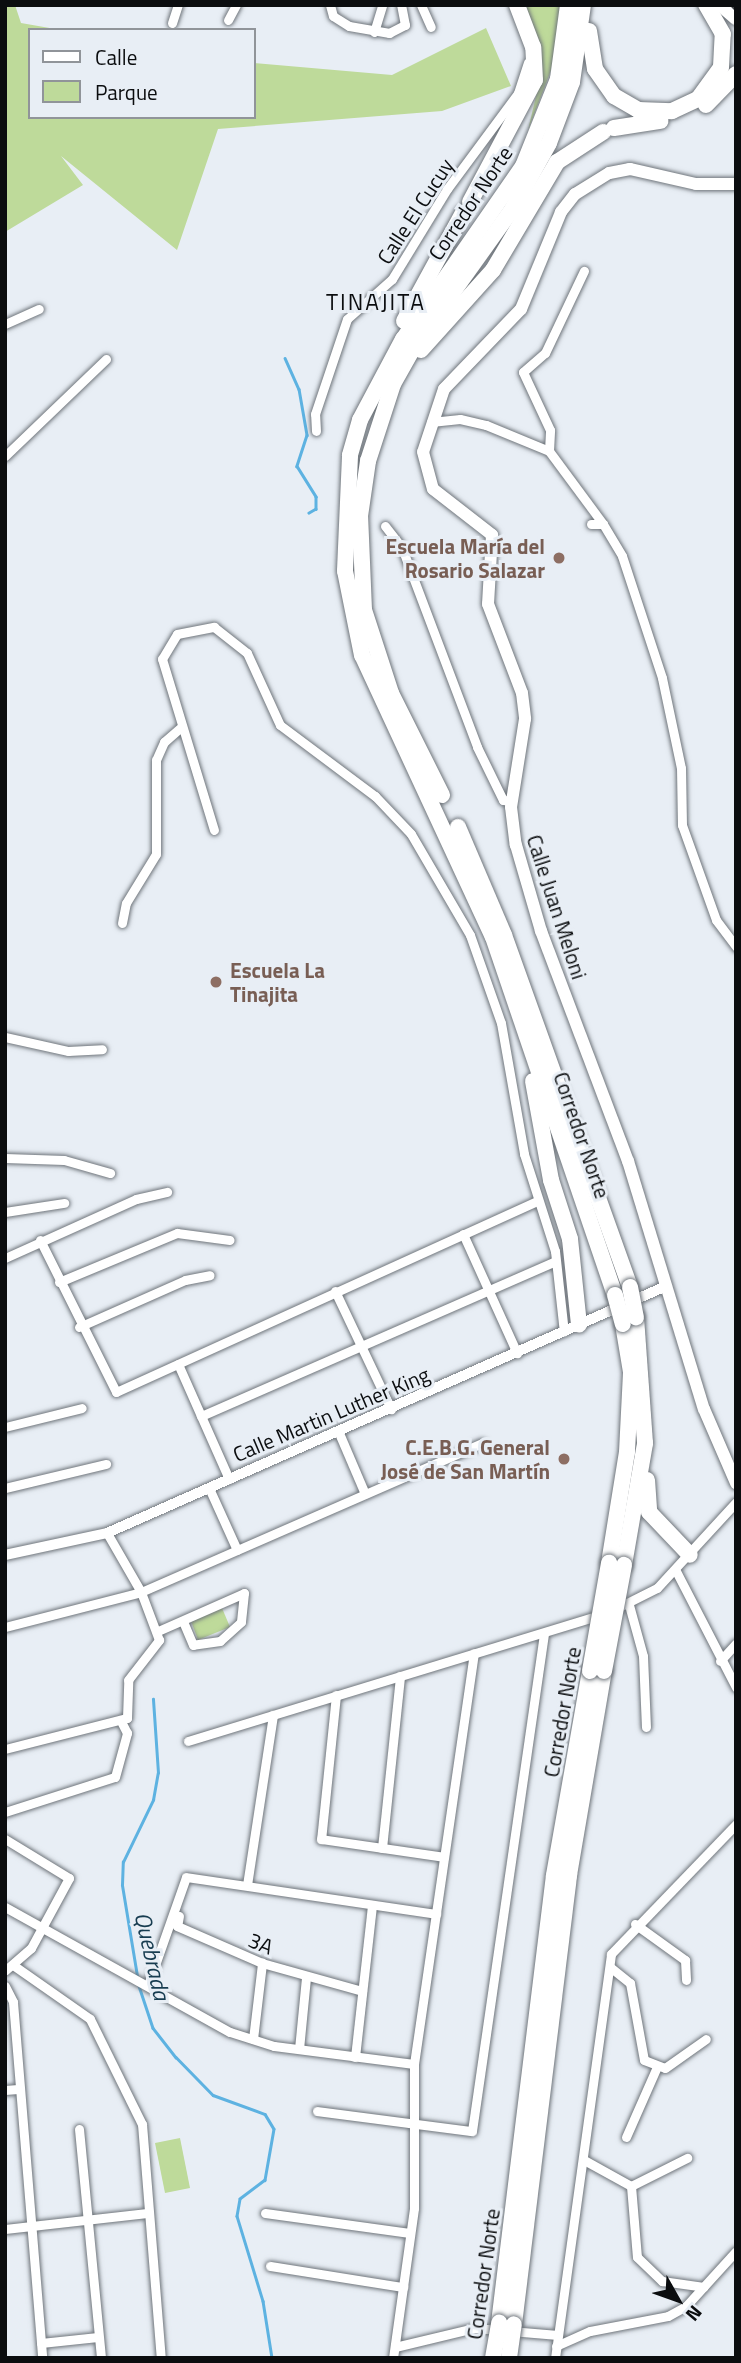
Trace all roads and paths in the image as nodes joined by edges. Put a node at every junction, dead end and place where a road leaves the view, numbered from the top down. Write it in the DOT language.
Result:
graph roads {
  1 [pos="178,5"];
  2 [pos="236,5"];
  3 [pos="330,5"];
  4 [pos="382,5"];
  5 [pos="401,5"];
  6 [pos="421,5"];
  7 [pos="511,5"];
  8 [pos="517,5"];
  9 [pos="568,5"];
  10 [pos="585,5"];
  11 [pos="706,5"];
  12 [pos="721,5"];
  13 [pos="736,18"];
  14 [pos="228,20"];
  15 [pos="172,23"];
  16 [pos="431,27"];
  17 [pos="374,32"];
  18 [pos="736,74"];
  19 [pos="736,184"];
  20 [pos="584,271"];
  21 [pos="39,309"];
  22 [pos="5,324"];
  23 [pos="106,359"];
  24 [pos="376,383"];
  25 [pos="393,384"];
  26 [pos="430,422"];
  27 [pos="316,431"];
  28 [pos="548,450"];
  29 [pos="5,456"];
  30 [pos="591,524"];
  31 [pos="603,524"];
  32 [pos="385,526"];
  33 [pos="180,728"];
  34 [pos="512,801"];
  35 [pos="214,830"];
  36 [pos="122,923"];
  37 [pos="736,947"];
  38 [pos="524,1030"];
  39 [pos="5,1037"];
  40 [pos="102,1049"];
  41 [pos="5,1158"];
  42 [pos="110,1173"];
  43 [pos="167,1192"];
  44 [pos="537,1201"];
  45 [pos="64,1203"];
  46 [pos="5,1212"];
  47 [pos="463,1234"];
  48 [pos="40,1240"];
  49 [pos="230,1240"];
  50 [pos="5,1258"];
  51 [pos="555,1261"];
  52 [pos="209,1275"];
  53 [pos="59,1282"];
  54 [pos="664,1287"];
  55 [pos="335,1290"];
  56 [pos="488,1290"];
  57 [pos="630,1320"];
  58 [pos="79,1327"];
  59 [pos="572,1328"];
  60 [pos="361,1346"];
  61 [pos="517,1353"];
  62 [pos="178,1364"];
  63 [pos="82,1408"];
  64 [pos="391,1409"];
  65 [pos="201,1416"];
  66 [pos="5,1427"];
  67 [pos="339,1433"];
  68 [pos="482,1443"];
  69 [pos="645,1443"];
  70 [pos="106,1464"];
  71 [pos="229,1479"];
  72 [pos="736,1483"];
  73 [pos="5,1488"];
  74 [pos="209,1488"];
  75 [pos="365,1494"];
  76 [pos="736,1502"];
  77 [pos="107,1532"];
  78 [pos="237,1550"];
  79 [pos="5,1555"];
  80 [pos="690,1555"];
  81 [pos="617,1564"];
  82 [pos="676,1571"];
  83 [pos="141,1592"];
  84 [pos="629,1605"];
  85 [pos="183,1621"];
  86 [pos="5,1627"];
  87 [pos="158,1631"];
  88 [pos="544,1634"];
  89 [pos="736,1643"];
  90 [pos="474,1653"];
  91 [pos="720,1661"];
  92 [pos="400,1676"];
  93 [pos="736,1687"];
  94 [pos="336,1695"];
  95 [pos="274,1715"];
  96 [pos="122,1723"];
  97 [pos="646,1727"];
  98 [pos="188,1741"];
  99 [pos="5,1749"];
  100 [pos="5,1812"];
  101 [pos="736,1824"];
  102 [pos="5,1839"];
  103 [pos="382,1848"];
  104 [pos="444,1857"];
  105 [pos="247,1885"];
  106 [pos="180,1897"];
  107 [pos="372,1905"];
  108 [pos="5,1907"];
  109 [pos="436,1914"];
  110 [pos="635,1924"];
  111 [pos="43,1926"];
  112 [pos="262,1963"];
  113 [pos="610,1967"];
  114 [pos="9,1968"];
  115 [pos="306,1978"];
  116 [pos="686,1980"];
  117 [pos="146,1984"];
  118 [pos="5,1986"];
  119 [pos="362,1992"];
  120 [pos="253,2039"];
  121 [pos="706,2039"];
  122 [pos="299,2049"];
  123 [pos="355,2057"];
  124 [pos="414,2064"];
  125 [pos="656,2068"];
  126 [pos="18,2089"];
  127 [pos="5,2090"];
  128 [pos="317,2111"];
  129 [pos="415,2123"];
  130 [pos="79,2129"];
  131 [pos="626,2137"];
  132 [pos="687,2158"];
  133 [pos="584,2160"];
  134 [pos="631,2186"];
  135 [pos="147,2213"];
  136 [pos="265,2213"];
  137 [pos="86,2220"];
  138 [pos="27,2226"];
  139 [pos="5,2229"];
  140 [pos="410,2233"];
  141 [pos="736,2251"];
  142 [pos="270,2266"];
  143 [pos="403,2287"];
  144 [pos="704,2287"];
  145 [pos="506,2323"];
  146 [pos="558,2335"];
  147 [pos="98,2337"];
  148 [pos="41,2343"];
  149 [pos="556,2346"];
  150 [pos="395,2347"];
  151 [pos="42,2358"];
  152 [pos="101,2358"];
  153 [pos="161,2358"];
  154 [pos="393,2358"];
  155 [pos="493,2358"];
  156 [pos="509,2358"];
  157 [pos="555,2358"];
  1 -- 15 [label="street"];
  2 -- 14 [label="street"];
  3 -- 17 [label="street"];
  4 -- 17 [label="street"];
  5 -- 17 [label="street"];
  6 -- 16 [label="street"];
  7 -- 27 [label="street, Calle El Cucuy"];
  8 -- 24 [label="highway"];
  9 -- 24 [label="highway, Corredor Norte"];
  10 -- 11 [label="highway"];
  10 -- 25 [label="highway, Corredor Norte"];
  12 -- 13 [label="main road"];
  18 -- 25 [label="highway"];
  19 -- 26 [label="main road, Calle Juan Meloni"];
  20 -- 28 [label="street"];
  21 -- 22 [label="street"];
  23 -- 29 [label="street"];
  24 -- 38 [label="highway, Corredor Norte"];
  25 -- 57 [label="highway, Corredor Norte, bridge"];
  26 -- 28 [label="street"];
  26 -- 34 [label="main road, Calle Juan Meloni"];
  28 -- 31 [label="street"];
  30 -- 31 [label="street"];
  31 -- 37 [label="street"];
  32 -- 34 [label="street"];
  33 -- 35 [label="street"];
  33 -- 36 [label="street"];
  33 -- 44 [label="street"];
  34 -- 54 [label="main road, Calle Juan Meloni"];
  38 -- 57 [label="highway, Corredor Norte, bridge"];
  38 -- 59 [label="highway"];
  39 -- 40 [label="street"];
  41 -- 42 [label="street"];
  43 -- 48 [label="street"];
  44 -- 47 [label="street"];
  44 -- 51 [label="street"];
  45 -- 46 [label="street"];
  47 -- 55 [label="street"];
  47 -- 56 [label="street"];
  48 -- 50 [label="street"];
  48 -- 53 [label="street"];
  49 -- 53 [label="street"];
  51 -- 56 [label="street"];
  51 -- 59 [label="street"];
  52 -- 58 [label="street"];
  53 -- 58 [label="street"];
  54 -- 59 [label="street, Calle Martin Luther King"];
  54 -- 72 [label="main road, Calle Juan Meloni"];
  55 -- 60 [label="street"];
  55 -- 62 [label="street"];
  56 -- 60 [label="street"];
  56 -- 61 [label="street"];
  57 -- 69 [label="highway, Corredor Norte"];
  57 -- 81 [label="highway, Corredor Norte"];
  58 -- 62 [label="street"];
  59 -- 61 [label="street, Calle Martin Luther King"];
  60 -- 64 [label="street"];
  60 -- 65 [label="street"];
  61 -- 64 [label="street, Calle Martin Luther King"];
  62 -- 65 [label="street"];
  63 -- 66 [label="street"];
  64 -- 67 [label="street, Calle Martin Luther King"];
  65 -- 71 [label="street"];
  67 -- 71 [label="street, Calle Martin Luther King"];
  67 -- 75 [label="street"];
  68 -- 75 [label="street"];
  69 -- 80 [label="highway"];
  69 -- 81 [label="highway, Corredor Norte"];
  70 -- 73 [label="street"];
  71 -- 74 [label="street, Calle Martin Luther King"];
  74 -- 77 [label="street, Calle Martin Luther King"];
  74 -- 78 [label="street"];
  75 -- 78 [label="street"];
  76 -- 80 [label="street"];
  77 -- 79 [label="street, Calle Martin Luther King"];
  77 -- 83 [label="street"];
  78 -- 83 [label="street"];
  80 -- 82 [label="street"];
  81 -- 145 [label="highway, Corredor Norte, bridge"];
  82 -- 84 [label="street"];
  82 -- 91 [label="street"];
  83 -- 86 [label="street"];
  83 -- 87 [label="street"];
  84 -- 88 [label="street"];
  84 -- 97 [label="street"];
  85 -- 85 [label="street"];
  85 -- 87 [label="street"];
  87 -- 96 [label="street"];
  88 -- 90 [label="street"];
  88 -- 129 [label="street"];
  89 -- 91 [label="street"];
  90 -- 92 [label="street"];
  90 -- 104 [label="street"];
  91 -- 93 [label="street"];
  92 -- 94 [label="street"];
  92 -- 103 [label="street"];
  94 -- 95 [label="street"];
  94 -- 103 [label="street"];
  95 -- 98 [label="street"];
  95 -- 105 [label="street"];
  96 -- 99 [label="street"];
  96 -- 100 [label="street"];
  101 -- 110 [label="street"];
  102 -- 111 [label="street"];
  103 -- 104 [label="street"];
  104 -- 109 [label="street"];
  105 -- 106 [label="street"];
  105 -- 107 [label="street"];
  106 -- 112 [label="street, 3A"];
  106 -- 117 [label="street"];
  107 -- 109 [label="street"];
  107 -- 119 [label="street"];
  108 -- 111 [label="street"];
  109 -- 124 [label="street"];
  110 -- 113 [label="street"];
  110 -- 116 [label="street"];
  111 -- 114 [label="street"];
  111 -- 117 [label="street"];
  112 -- 115 [label="street, 3A"];
  112 -- 120 [label="street"];
  113 -- 125 [label="street"];
  113 -- 133 [label="street"];
  114 -- 135 [label="street"];
  115 -- 119 [label="street, 3A"];
  115 -- 122 [label="street"];
  117 -- 120 [label="street"];
  118 -- 126 [label="street"];
  119 -- 123 [label="street"];
  120 -- 122 [label="street"];
  121 -- 125 [label="street"];
  122 -- 123 [label="street"];
  123 -- 124 [label="street"];
  124 -- 129 [label="street"];
  125 -- 131 [label="street"];
  126 -- 127 [label="street"];
  126 -- 138 [label="street"];
  128 -- 129 [label="street"];
  129 -- 140 [label="street"];
  130 -- 137 [label="street"];
  132 -- 134 [label="street"];
  133 -- 134 [label="street"];
  133 -- 146 [label="street"];
  134 -- 144 [label="street"];
  135 -- 137 [label="street"];
  135 -- 153 [label="street"];
  136 -- 140 [label="street"];
  137 -- 138 [label="street"];
  137 -- 147 [label="street"];
  138 -- 139 [label="street"];
  138 -- 148 [label="street"];
  140 -- 143 [label="street"];
  141 -- 144 [label="street"];
  142 -- 143 [label="street"];
  143 -- 150 [label="street"];
  144 -- 149 [label="street"];
  145 -- 155 [label="highway, Corredor Norte, bridge"];
  145 -- 156 [label="highway, Corredor Norte, bridge"];
  146 -- 149 [label="street"];
  146 -- 150 [label="street"];
  147 -- 148 [label="street"];
  147 -- 152 [label="street"];
  148 -- 151 [label="street"];
  149 -- 157 [label="street"];
  150 -- 154 [label="street"];
}
